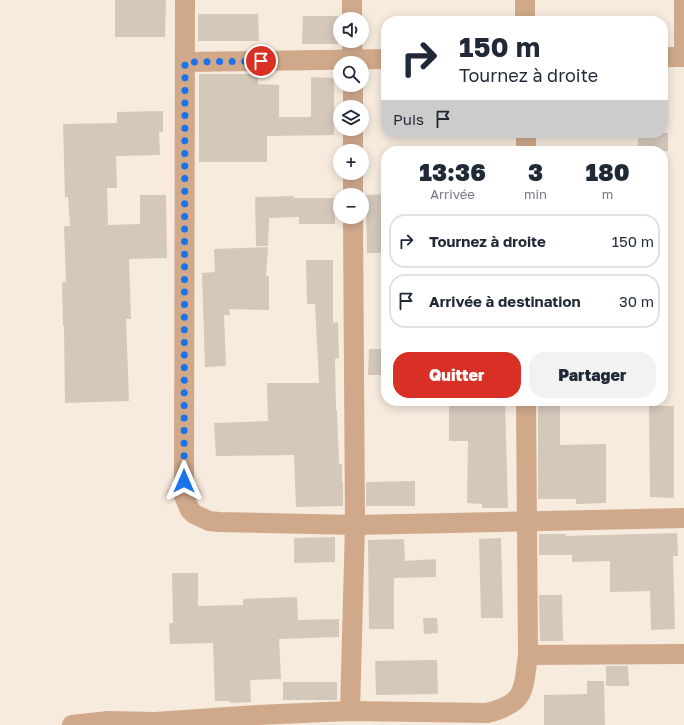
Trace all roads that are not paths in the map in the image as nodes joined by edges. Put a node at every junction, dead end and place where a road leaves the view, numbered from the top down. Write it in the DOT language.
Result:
graph roads {
  1 [pos="185,0"];
  2 [pos="352,0"];
  3 [pos="525,0"];
  4 [pos="684,0"];
  5 [pos="352,12"];
  6 [pos="525,16"];
  7 [pos="353,55"];
  8 [pos="684,56"];
  9 [pos="668,57"];
  10 [pos="381,58"];
  11 [pos="185,62"];
  12 [pos="353,224"];
  13 [pos="526,406"];
  14 [pos="684,518"];
  15 [pos="527,520"];
  16 [pos="354,525"];
  17 [pos="684,654"];
  18 [pos="528,655"];
  19 [pos="350,711"];
  20 [pos="156,724"];
  21 [pos="72,725"];
  1 -- 11 [label="street"];
  2 -- 5 [label="street"];
  3 -- 6 [label="street"];
  4 -- 8 [label="street"];
  7 -- 10 [label="street"];
  7 -- 11 [label="street"];
  8 -- 9 [label="street"];
  11 -- 16 [label="street"];
  12 -- 16 [label="street"];
  13 -- 15 [label="street"];
  14 -- 15 [label="street"];
  15 -- 16 [label="street"];
  15 -- 18 [label="street"];
  16 -- 19 [label="street"];
  17 -- 18 [label="street"];
  18 -- 19 [label="street"];
  19 -- 20 [label="street"];
  20 -- 21 [label="street"];
}
